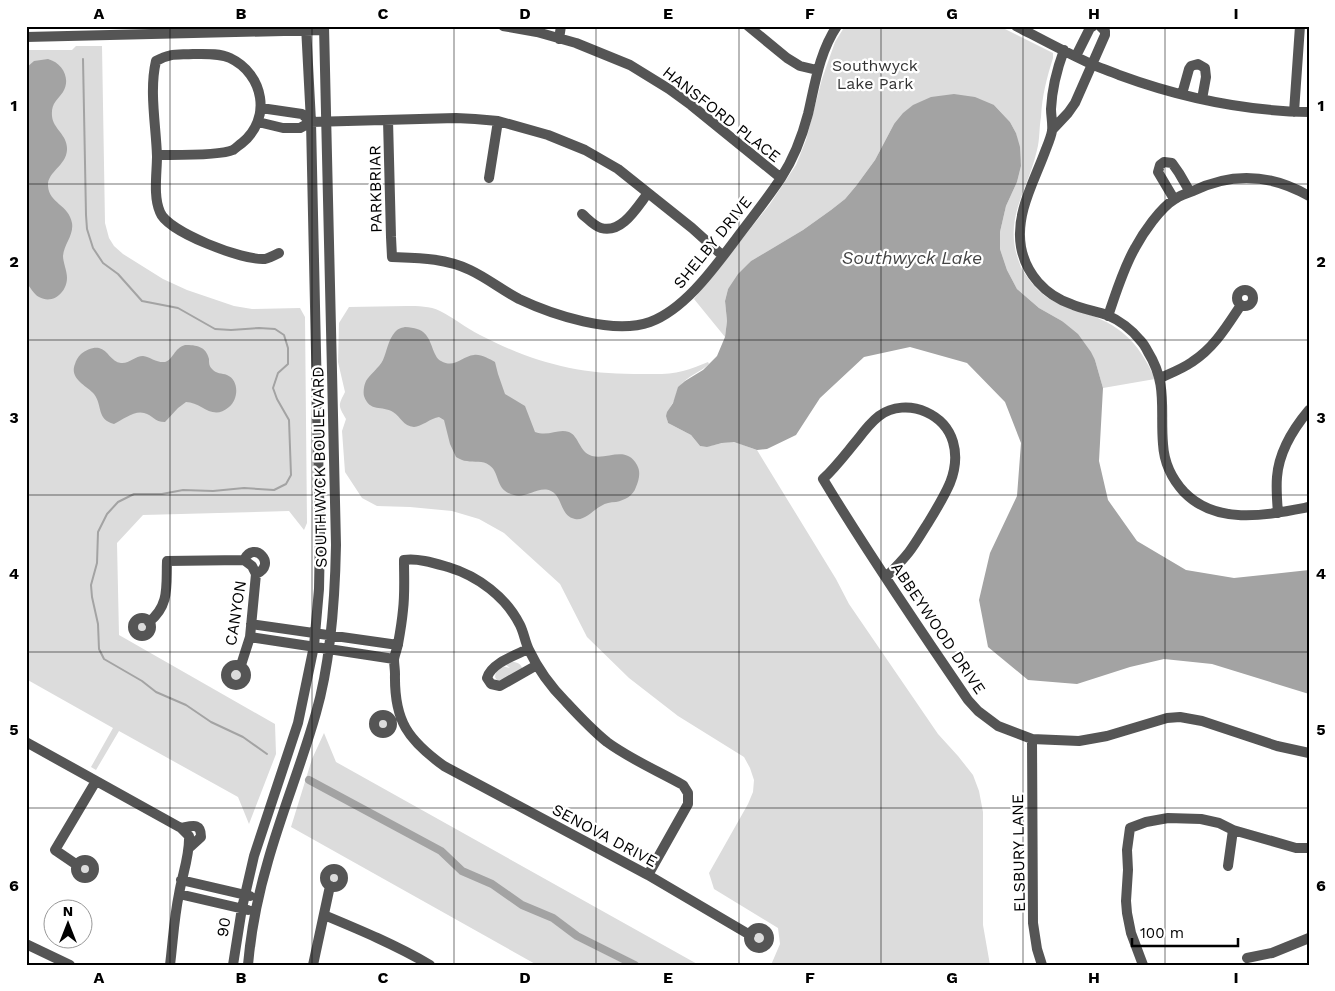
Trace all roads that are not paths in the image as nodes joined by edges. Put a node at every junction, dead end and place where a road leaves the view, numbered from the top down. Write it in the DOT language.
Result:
graph roads {
  1 [pos="503,26"];
  2 [pos="561,26"];
  3 [pos="748,26"];
  4 [pos="837,26"];
  5 [pos="1016,26"];
  6 [pos="1093,26"];
  7 [pos="1100,26"];
  8 [pos="1300,26"];
  9 [pos="306,28"];
  10 [pos="324,28"];
  11 [pos="158,30"];
  12 [pos="26,37"];
  13 [pos="558,39"];
  14 [pos="1064,50"];
  15 [pos="1076,56"];
  16 [pos="1091,64"];
  17 [pos="817,70"];
  18 [pos="1182,94"];
  19 [pos="1202,99"];
  20 [pos="261,108"];
  21 [pos="284,112"];
  22 [pos="1294,112"];
  23 [pos="1309,112"];
  24 [pos="388,120"];
  25 [pos="498,121"];
  26 [pos="258,122"];
  27 [pos="311,122"];
  28 [pos="327,122"];
  29 [pos="283,128"];
  30 [pos="1052,130"];
  31 [pos="157,155"];
  32 [pos="489,178"];
  33 [pos="782,178"];
  34 [pos="1190,192"];
  35 [pos="648,193"];
  36 [pos="1309,196"];
  37 [pos="1174,199"];
  38 [pos="582,214"];
  39 [pos="279,253"];
  40 [pos="723,256"];
  41 [pos="392,257"];
  42 [pos="1241,305"];
  43 [pos="1108,316"];
  44 [pos="332,349"];
  45 [pos="316,350"];
  46 [pos="1160,378"];
  47 [pos="1309,410"];
  48 [pos="1309,507"];
  49 [pos="1278,513"];
  50 [pos="886,577"];
  51 [pos="149,622"];
  52 [pos="251,624"];
  53 [pos="316,633"];
  54 [pos="330,635"];
  55 [pos="250,637"];
  56 [pos="398,645"];
  57 [pos="314,646"];
  58 [pos="328,648"];
  59 [pos="528,648"];
  60 [pos="394,659"];
  61 [pos="241,665"];
  62 [pos="537,666"];
  63 [pos="1032,739"];
  64 [pos="27,741"];
  65 [pos="1309,754"];
  66 [pos="96,781"];
  67 [pos="181,828"];
  68 [pos="1233,830"];
  69 [pos="190,847"];
  70 [pos="1309,848"];
  71 [pos="254,856"];
  72 [pos="268,860"];
  73 [pos="77,865"];
  74 [pos="1228,866"];
  75 [pos="648,875"];
  76 [pos="182,880"];
  77 [pos="330,886"];
  78 [pos="178,894"];
  79 [pos="245,894"];
  80 [pos="259,898"];
  81 [pos="242,908"];
  82 [pos="256,911"];
  83 [pos="324,916"];
  84 [pos="750,935"];
  85 [pos="1309,938"];
  86 [pos="26,944"];
  87 [pos="1247,958"];
  88 [pos="415,961"];
  89 [pos="70,965"];
  90 [pos="170,965"];
  91 [pos="233,965"];
  92 [pos="248,965"];
  93 [pos="313,965"];
  94 [pos="430,965"];
  95 [pos="1042,965"];
  96 [pos="1142,965"];
  1 -- 13 [label="street, HANSFORD PLACE"];
  2 -- 13 [label="street"];
  3 -- 17 [label="street"];
  4 -- 17 [label="street, SHELBY DRIVE"];
  5 -- 14 [label="street"];
  6 -- 15 [label="street"];
  7 -- 16 [label="street"];
  8 -- 22 [label="street"];
  9 -- 10 [label="street"];
  9 -- 11 [label="street"];
  9 -- 27 [label="street, SOUTHWYCK BOULEVARD"];
  10 -- 28 [label="street, SOUTHWYCK BOULEVARD"];
  11 -- 12 [label="street"];
  13 -- 33 [label="street, HANSFORD PLACE"];
  14 -- 15 [label="street"];
  14 -- 30 [label="street"];
  15 -- 16 [label="street"];
  16 -- 18 [label="street"];
  16 -- 30 [label="street"];
  17 -- 33 [label="street, SHELBY DRIVE"];
  18 -- 19 [label="street"];
  18 -- 19 [label="street"];
  19 -- 22 [label="street"];
  20 -- 21 [label="street"];
  20 -- 26 [label="street"];
  20 -- 31 [label="street"];
  21 -- 27 [label="street"];
  21 -- 29 [label="street"];
  22 -- 23 [label="street"];
  24 -- 25 [label="street"];
  24 -- 28 [label="street"];
  24 -- 41 [label="street, PARKBRIAR"];
  25 -- 32 [label="street"];
  25 -- 35 [label="street"];
  26 -- 29 [label="street"];
  26 -- 31 [label="street"];
  27 -- 28 [label="street"];
  27 -- 29 [label="street"];
  27 -- 45 [label="street, SOUTHWYCK BOULEVARD"];
  28 -- 44 [label="street, SOUTHWYCK BOULEVARD"];
  30 -- 43 [label="street"];
  31 -- 39 [label="street"];
  33 -- 40 [label="street, SHELBY DRIVE"];
  34 -- 36 [label="street"];
  34 -- 37 [label="street"];
  34 -- 37 [label="street"];
  35 -- 38 [label="street"];
  35 -- 40 [label="street"];
  37 -- 43 [label="street"];
  40 -- 41 [label="street, SHELBY DRIVE"];
  42 -- 46 [label="street"];
  43 -- 46 [label="street"];
  44 -- 45 [label="street"];
  44 -- 54 [label="street, SOUTHWYCK BOULEVARD"];
  45 -- 53 [label="street, SOUTHWYCK BOULEVARD"];
  46 -- 49 [label="street"];
  47 -- 49 [label="street"];
  48 -- 49 [label="street"];
  50 -- 50 [label="street, ABBEYWOOD DRIVE"];
  50 -- 63 [label="street, ABBEYWOOD DRIVE"];
  51 -- 52 [label="street, CANYON"];
  52 -- 53 [label="street"];
  52 -- 55 [label="street, CANYON"];
  53 -- 54 [label="street"];
  53 -- 57 [label="street, SOUTHWYCK BOULEVARD"];
  54 -- 56 [label="street"];
  54 -- 58 [label="street, SOUTHWYCK BOULEVARD"];
  55 -- 57 [label="street"];
  55 -- 61 [label="street, CANYON"];
  56 -- 59 [label="street"];
  56 -- 60 [label="street"];
  57 -- 58 [label="street"];
  57 -- 71 [label="street, SOUTHWYCK BOULEVARD"];
  58 -- 60 [label="street"];
  58 -- 72 [label="street, SOUTHWYCK BOULEVARD"];
  59 -- 62 [label="street"];
  59 -- 62 [label="street"];
  60 -- 75 [label="street, SENOVA DRIVE"];
  62 -- 75 [label="street"];
  63 -- 65 [label="street, ABBEYWOOD DRIVE"];
  63 -- 95 [label="street, ELSBURY LANE"];
  64 -- 66 [label="street"];
  66 -- 67 [label="street"];
  66 -- 73 [label="street"];
  67 -- 69 [label="street"];
  67 -- 69 [label="street"];
  68 -- 70 [label="street"];
  68 -- 74 [label="street"];
  68 -- 96 [label="street"];
  69 -- 76 [label="street"];
  71 -- 72 [label="street"];
  71 -- 79 [label="street, SOUTHWYCK BOULEVARD"];
  72 -- 80 [label="street, SOUTHWYCK BOULEVARD"];
  75 -- 84 [label="street, SENOVA DRIVE"];
  76 -- 78 [label="street"];
  76 -- 79 [label="street"];
  77 -- 83 [label="street"];
  78 -- 81 [label="street"];
  78 -- 90 [label="street"];
  79 -- 80 [label="street"];
  79 -- 81 [label="street, 90"];
  80 -- 82 [label="street, 90"];
  81 -- 82 [label="street"];
  81 -- 91 [label="street, 90"];
  82 -- 92 [label="street, 90"];
  83 -- 88 [label="street"];
  83 -- 93 [label="street"];
  85 -- 87 [label="street"];
  86 -- 89 [label="street"];
  88 -- 94 [label="street"];
}
